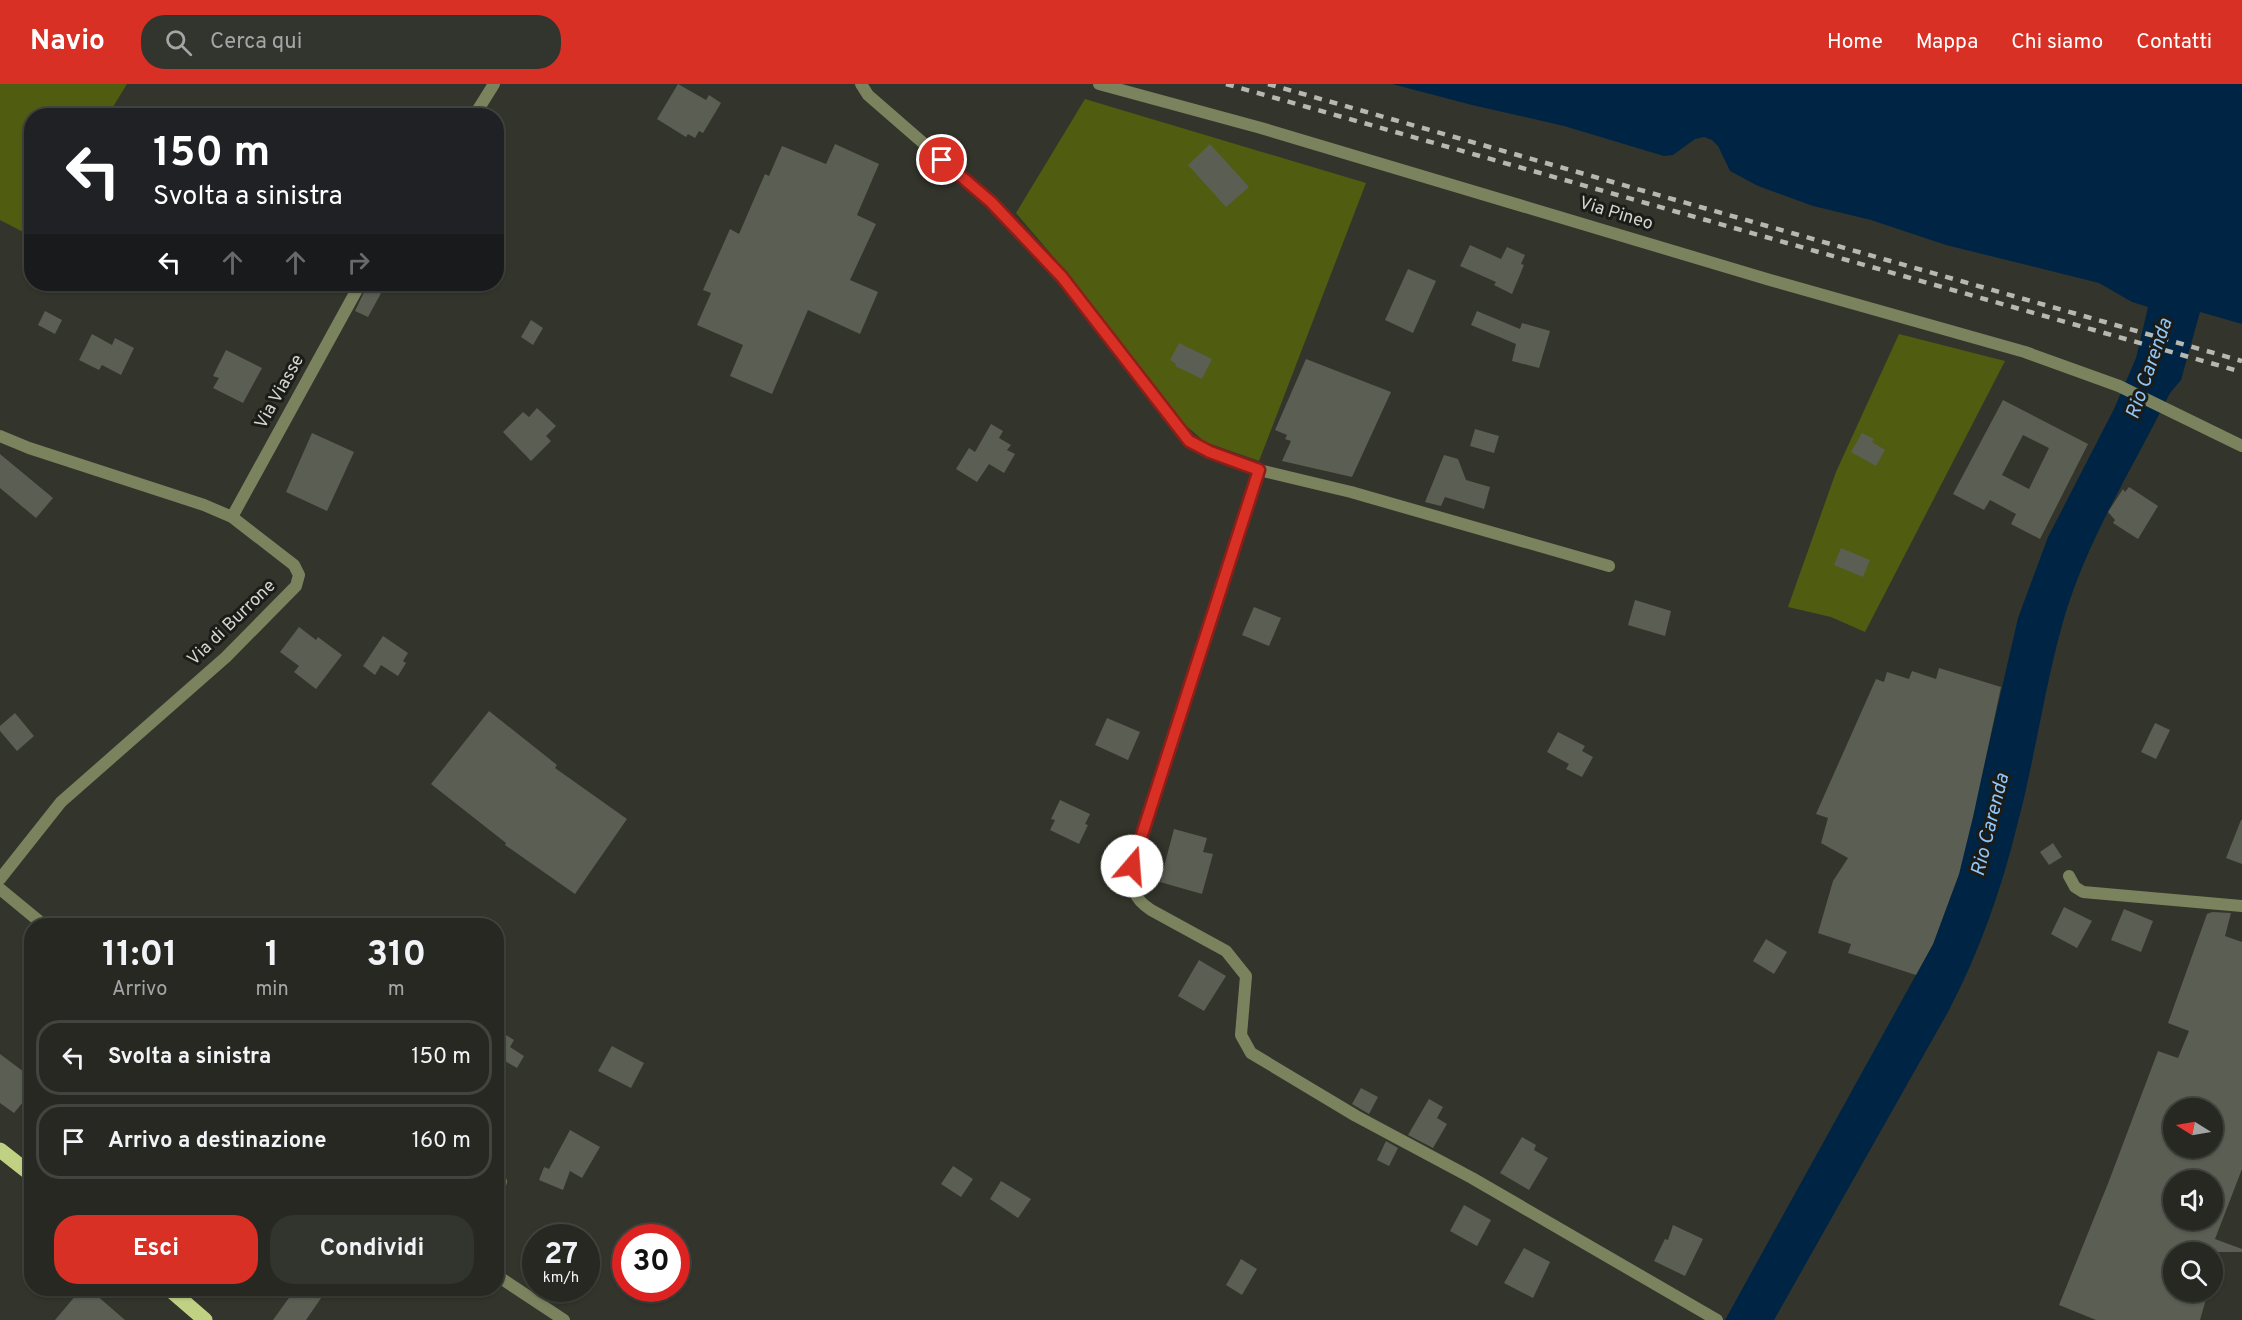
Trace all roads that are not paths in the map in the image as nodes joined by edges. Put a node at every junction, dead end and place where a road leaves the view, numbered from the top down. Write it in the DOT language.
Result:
graph roads {
  1 [pos="494,84"];
  2 [pos="861,84"];
  3 [pos="1099,84"];
  4 [pos="479,108"];
  5 [pos="356,291"];
  6 [pos="0,436"];
  7 [pos="2242,446"];
  8 [pos="1259,470"];
  9 [pos="232,517"];
  10 [pos="1609,566"];
  11 [pos="2069,876"];
  12 [pos="0,879"];
  13 [pos="0,889"];
  14 [pos="2242,906"];
  15 [pos="35,918"];
  16 [pos="0,1150"];
  17 [pos="24,1169"];
  18 [pos="504,1280"];
  19 [pos="177,1296"];
  20 [pos="205,1320"];
  21 [pos="564,1320"];
  22 [pos="1717,1320"];
  1 -- 4 [label="street"];
  2 -- 8 [label="street"];
  3 -- 7 [label="street, Via Pineo"];
  5 -- 9 [label="street, Via Viasse"];
  6 -- 9 [label="street, Via di Burrone"];
  8 -- 10 [label="street"];
  8 -- 22 [label="street"];
  9 -- 12 [label="street, Via di Burrone"];
  11 -- 14 [label="street"];
  13 -- 15 [label="street"];
  16 -- 17 [label="main road"];
  18 -- 21 [label="street"];
  19 -- 20 [label="main road"];
}
